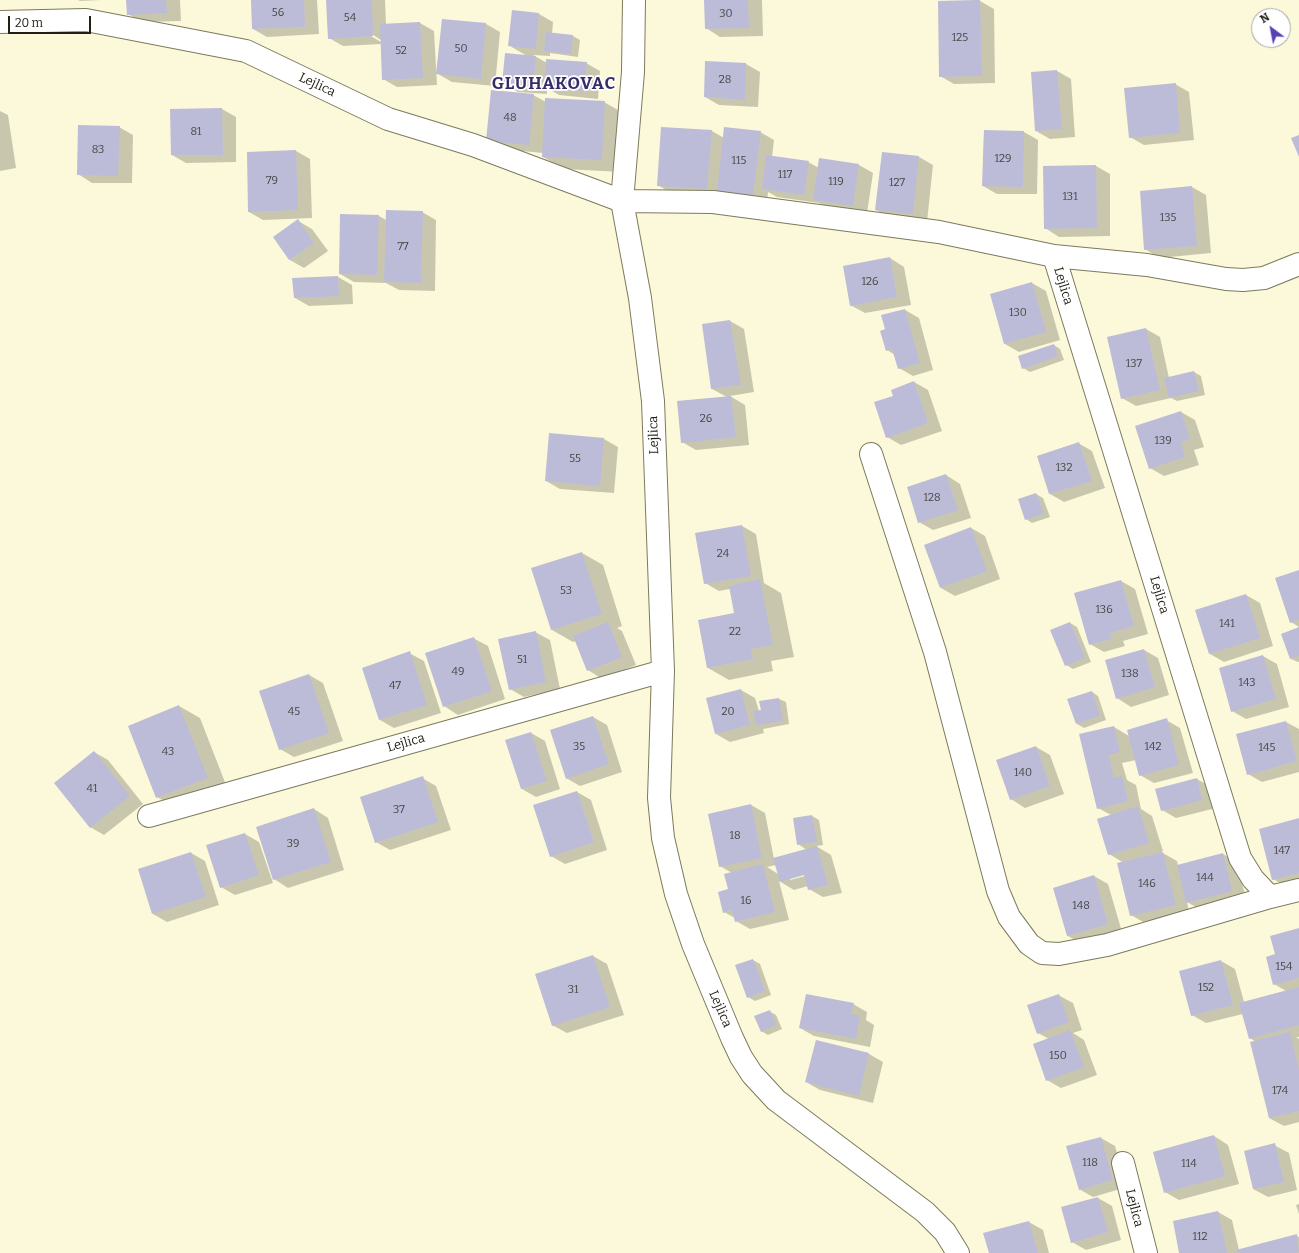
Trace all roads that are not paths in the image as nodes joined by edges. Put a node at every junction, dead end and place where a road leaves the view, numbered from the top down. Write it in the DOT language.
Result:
graph roads {
  1 [pos="634,0"];
  2 [pos="0,22"];
  3 [pos="622,201"];
  4 [pos="1054,256"];
  5 [pos="1299,264"];
  6 [pos="870,454"];
  7 [pos="663,671"];
  8 [pos="149,816"];
  9 [pos="1299,890"];
  10 [pos="1270,898"];
  11 [pos="1123,1163"];
  12 [pos="958,1253"];
  13 [pos="1146,1253"];
  1 -- 3 [label="street, Lejlica"];
  2 -- 3 [label="street, Lejlica"];
  3 -- 4 [label="street, Lejlica"];
  3 -- 7 [label="street, Lejlica"];
  4 -- 5 [label="street, Lejlica"];
  4 -- 10 [label="street, Lejlica"];
  6 -- 10 [label="street"];
  7 -- 8 [label="street, Lejlica"];
  7 -- 12 [label="street, Lejlica"];
  9 -- 10 [label="street"];
  11 -- 13 [label="street, Lejlica"];
}
